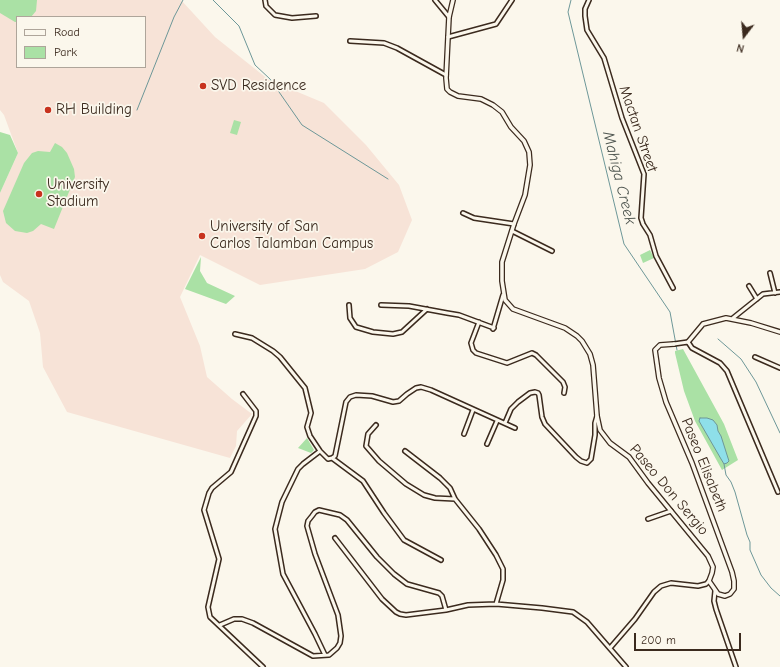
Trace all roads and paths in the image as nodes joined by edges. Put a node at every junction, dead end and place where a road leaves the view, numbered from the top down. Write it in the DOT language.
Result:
graph roads {
  1 [pos="265,0"];
  2 [pos="435,0"];
  3 [pos="453,0"];
  4 [pos="512,0"];
  5 [pos="589,0"];
  6 [pos="442,7"];
  7 [pos="451,7"];
  8 [pos="316,16"];
  9 [pos="449,17"];
  10 [pos="448,37"];
  11 [pos="350,41"];
  12 [pos="446,76"];
  13 [pos="464,213"];
  14 [pos="514,224"];
  15 [pos="512,231"];
  16 [pos="552,251"];
  17 [pos="770,273"];
  18 [pos="749,286"];
  19 [pos="673,288"];
  20 [pos="780,292"];
  21 [pos="775,293"];
  22 [pos="504,295"];
  23 [pos="757,299"];
  24 [pos="349,305"];
  25 [pos="381,305"];
  26 [pos="427,309"];
  27 [pos="733,318"];
  28 [pos="479,322"];
  29 [pos="780,332"];
  30 [pos="235,334"];
  31 [pos="688,342"];
  32 [pos="674,344"];
  33 [pos="755,357"];
  34 [pos="780,368"];
  35 [pos="564,393"];
  36 [pos="243,394"];
  37 [pos="473,410"];
  38 [pos="597,416"];
  39 [pos="497,420"];
  40 [pos="505,423"];
  41 [pos="376,425"];
  42 [pos="515,428"];
  43 [pos="464,434"];
  44 [pos="487,444"];
  45 [pos="404,450"];
  46 [pos="320,451"];
  47 [pos="332,458"];
  48 [pos="778,492"];
  49 [pos="455,499"];
  50 [pos="670,511"];
  51 [pos="648,519"];
  52 [pos="335,538"];
  53 [pos="441,560"];
  54 [pos="709,581"];
  55 [pos="715,591"];
  56 [pos="496,604"];
  57 [pos="446,610"];
  58 [pos="220,625"];
  59 [pos="610,648"];
  60 [pos="324,656"];
  61 [pos="263,667"];
  62 [pos="626,667"];
  63 [pos="736,667"];
  1 -- 8 [label="street"];
  2 -- 6 [label="street"];
  3 -- 7 [label="street"];
  4 -- 10 [label="street"];
  5 -- 19 [label="street, Mactan Street"];
  6 -- 7 [label="street"];
  6 -- 9 [label="street"];
  7 -- 9 [label="street"];
  9 -- 10 [label="street"];
  10 -- 12 [label="street"];
  11 -- 12 [label="street"];
  12 -- 14 [label="street"];
  13 -- 14 [label="street"];
  14 -- 15 [label="street"];
  15 -- 16 [label="street"];
  15 -- 22 [label="street"];
  17 -- 21 [label="street"];
  18 -- 23 [label="street"];
  20 -- 21 [label="street"];
  21 -- 23 [label="street"];
  22 -- 28 [label="street"];
  22 -- 38 [label="street, Paseo Don Sergio"];
  23 -- 27 [label="street"];
  24 -- 26 [label="street"];
  25 -- 26 [label="street"];
  26 -- 28 [label="street"];
  27 -- 29 [label="street"];
  27 -- 31 [label="street"];
  28 -- 35 [label="street"];
  30 -- 46 [label="street"];
  31 -- 32 [label="street, Paseo Elisabeth"];
  31 -- 48 [label="street"];
  32 -- 55 [label="street, Paseo Elisabeth"];
  33 -- 34 [label="street"];
  36 -- 58 [label="street"];
  37 -- 39 [label="street"];
  37 -- 43 [label="street"];
  37 -- 47 [label="street"];
  38 -- 40 [label="street"];
  38 -- 50 [label="street, Paseo Don Sergio"];
  39 -- 40 [label="street"];
  39 -- 44 [label="street"];
  40 -- 42 [label="street"];
  41 -- 49 [label="street"];
  45 -- 49 [label="street"];
  46 -- 47 [label="street"];
  46 -- 60 [label="street"];
  47 -- 53 [label="street"];
  49 -- 56 [label="street"];
  50 -- 51 [label="street"];
  50 -- 54 [label="street, Paseo Don Sergio"];
  52 -- 57 [label="street"];
  54 -- 55 [label="street"];
  54 -- 59 [label="street"];
  55 -- 63 [label="street"];
  56 -- 57 [label="street"];
  56 -- 59 [label="street"];
  57 -- 60 [label="street"];
  58 -- 60 [label="street"];
  58 -- 61 [label="street"];
  59 -- 62 [label="street"];
}
